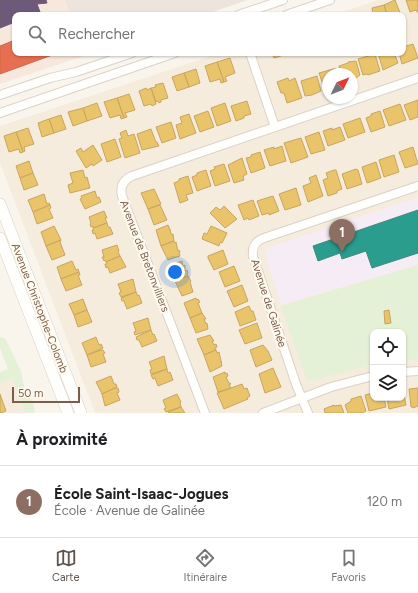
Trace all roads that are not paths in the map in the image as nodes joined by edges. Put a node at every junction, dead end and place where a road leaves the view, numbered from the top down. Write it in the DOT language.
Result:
graph roads {
  1 [pos="283,0"];
  2 [pos="330,0"];
  3 [pos="247,12"];
  4 [pos="295,12"];
  5 [pos="123,56"];
  6 [pos="166,56"];
  7 [pos="251,56"];
  8 [pos="418,78"];
  9 [pos="0,95"];
  10 [pos="0,113"];
  11 [pos="275,127"];
  12 [pos="418,186"];
  13 [pos="0,204"];
  14 [pos="0,238"];
  15 [pos="418,370"];
  16 [pos="406,372"];
  17 [pos="370,377"];
  18 [pos="302,398"];
  19 [pos="68,413"];
  20 [pos="81,413"];
  21 [pos="205,413"];
  22 [pos="263,413"];
  23 [pos="308,413"];
  1 -- 3 [label="street"];
  2 -- 4 [label="street"];
  5 -- 9 [label="street"];
  6 -- 10 [label="street"];
  7 -- 11 [label="street"];
  8 -- 11 [label="street, Avenue de Bretonvilliers"];
  11 -- 21 [label="street, Avenue de Bretonvilliers"];
  12 -- 18 [label="street, Avenue de Galinée"];
  13 -- 20 [label="main road, Avenue Christophe-Colomb"];
  14 -- 19 [label="main road, Avenue Christophe-Colomb"];
  15 -- 16 [label="street"];
  17 -- 18 [label="street"];
  18 -- 22 [label="street"];
  18 -- 23 [label="street, Avenue de Galinée"];
}
